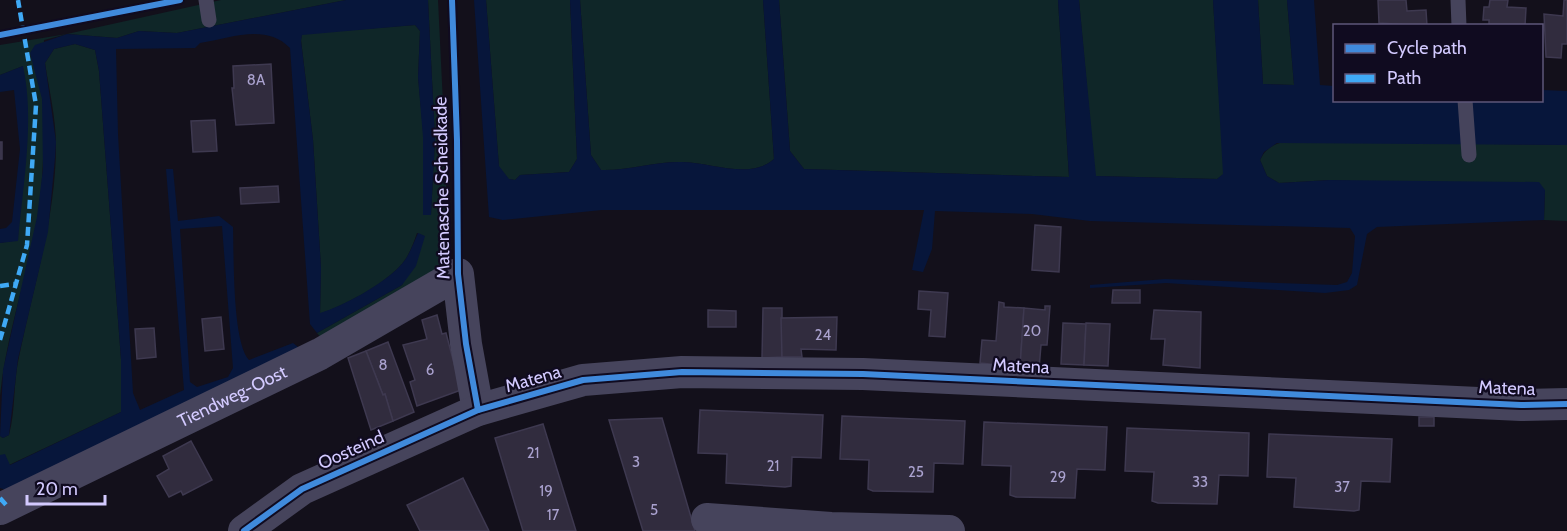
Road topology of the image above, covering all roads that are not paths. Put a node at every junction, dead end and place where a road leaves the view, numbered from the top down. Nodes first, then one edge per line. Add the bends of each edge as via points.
1 (206, 0) edge
2 (1458, 0) edge
3 (209, 20) dead end
4 (1460, 24) edge
5 (1465, 102) edge
6 (1469, 155) dead end
7 (458, 274) joint
8 (1567, 404) edge
9 (478, 410) junction
10 (0, 509) edge
11 (707, 519) dead end
12 (831, 529) edge
13 (244, 531) edge
14 (950, 531) edge

1 - 3 lane
2 - 4 lane
5 - 6 lane
7 - 9 street, Matenasche Scheidkade
7 - 10 street, Tiendweg-Oost via 320,354
8 - 9 street, Matena via 863,374 682,372 582,380
9 - 13 street, Oosteind via 302,489
11 - 12 street
12 - 14 street

